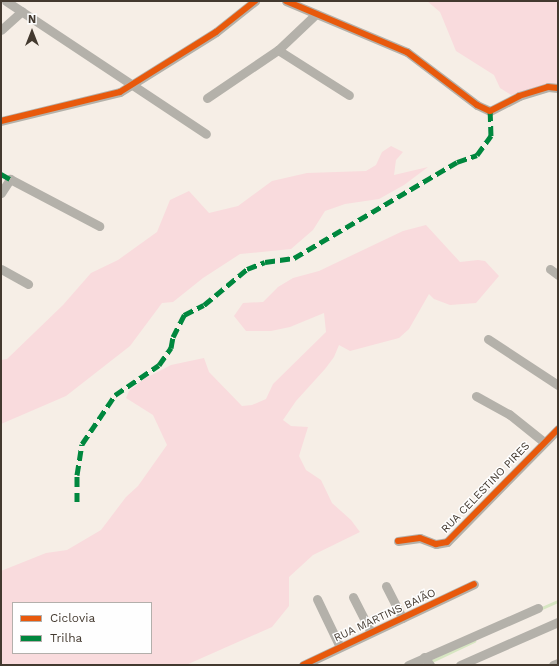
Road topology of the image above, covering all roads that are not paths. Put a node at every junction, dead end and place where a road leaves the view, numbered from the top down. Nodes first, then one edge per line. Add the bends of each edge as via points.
1 (6, 1) edge
2 (255, 1) edge
3 (286, 1) edge
4 (22, 11) junction
5 (316, 14) junction
6 (1, 30) edge
7 (278, 50) junction
8 (132, 85) junction
9 (558, 88) edge
10 (349, 96) dead end
11 (207, 98) dead end
12 (1, 121) edge
13 (206, 134) dead end
14 (1, 193) edge
15 (99, 226) dead end
16 (1, 269) edge
17 (550, 269) dead end
18 (558, 275) edge
19 (28, 284) dead end
20 (488, 339) dead end
21 (558, 385) edge
22 (476, 396) dead end
23 (558, 429) edge
24 (544, 442) junction
25 (398, 540) dead end
26 (474, 584) dead end
27 (386, 586) dead end
28 (353, 597) dead end
29 (317, 599) dead end
30 (538, 608) dead end
31 (402, 618) junction
32 (558, 622) edge
33 (371, 632) junction
34 (340, 647) junction
35 (428, 661) edge
36 (558, 663) edge
37 (304, 665) edge
38 (408, 665) edge
39 (460, 665) edge
40 (553, 665) edge

1 - 4 street
2 - 8 street via 216,32
3 - 5 street
4 - 6 street
4 - 8 street
5 - 7 street
5 - 9 street via 407,52 490,111 518,96 548,87
7 - 10 street
7 - 11 street
8 - 12 street via 109,96
8 - 13 street
14 - 15 street via 10,179
16 - 19 street
17 - 18 street
20 - 21 street
22 - 24 street via 509,414
23 - 24 street, RUA CELESTINO PIRES
24 - 25 street, RUA CELESTINO PIRES via 447,542 436,544 420,538
26 - 31 street, RUA MARTINS BAIÃO
27 - 31 street
28 - 33 street
29 - 34 street
30 - 35 street
31 - 33 street, RUA MARTINS BAIÃO
32 - 39 street
33 - 34 street, RUA MARTINS BAIÃO
34 - 37 street, RUA MARTINS BAIÃO
35 - 38 street
36 - 40 street

